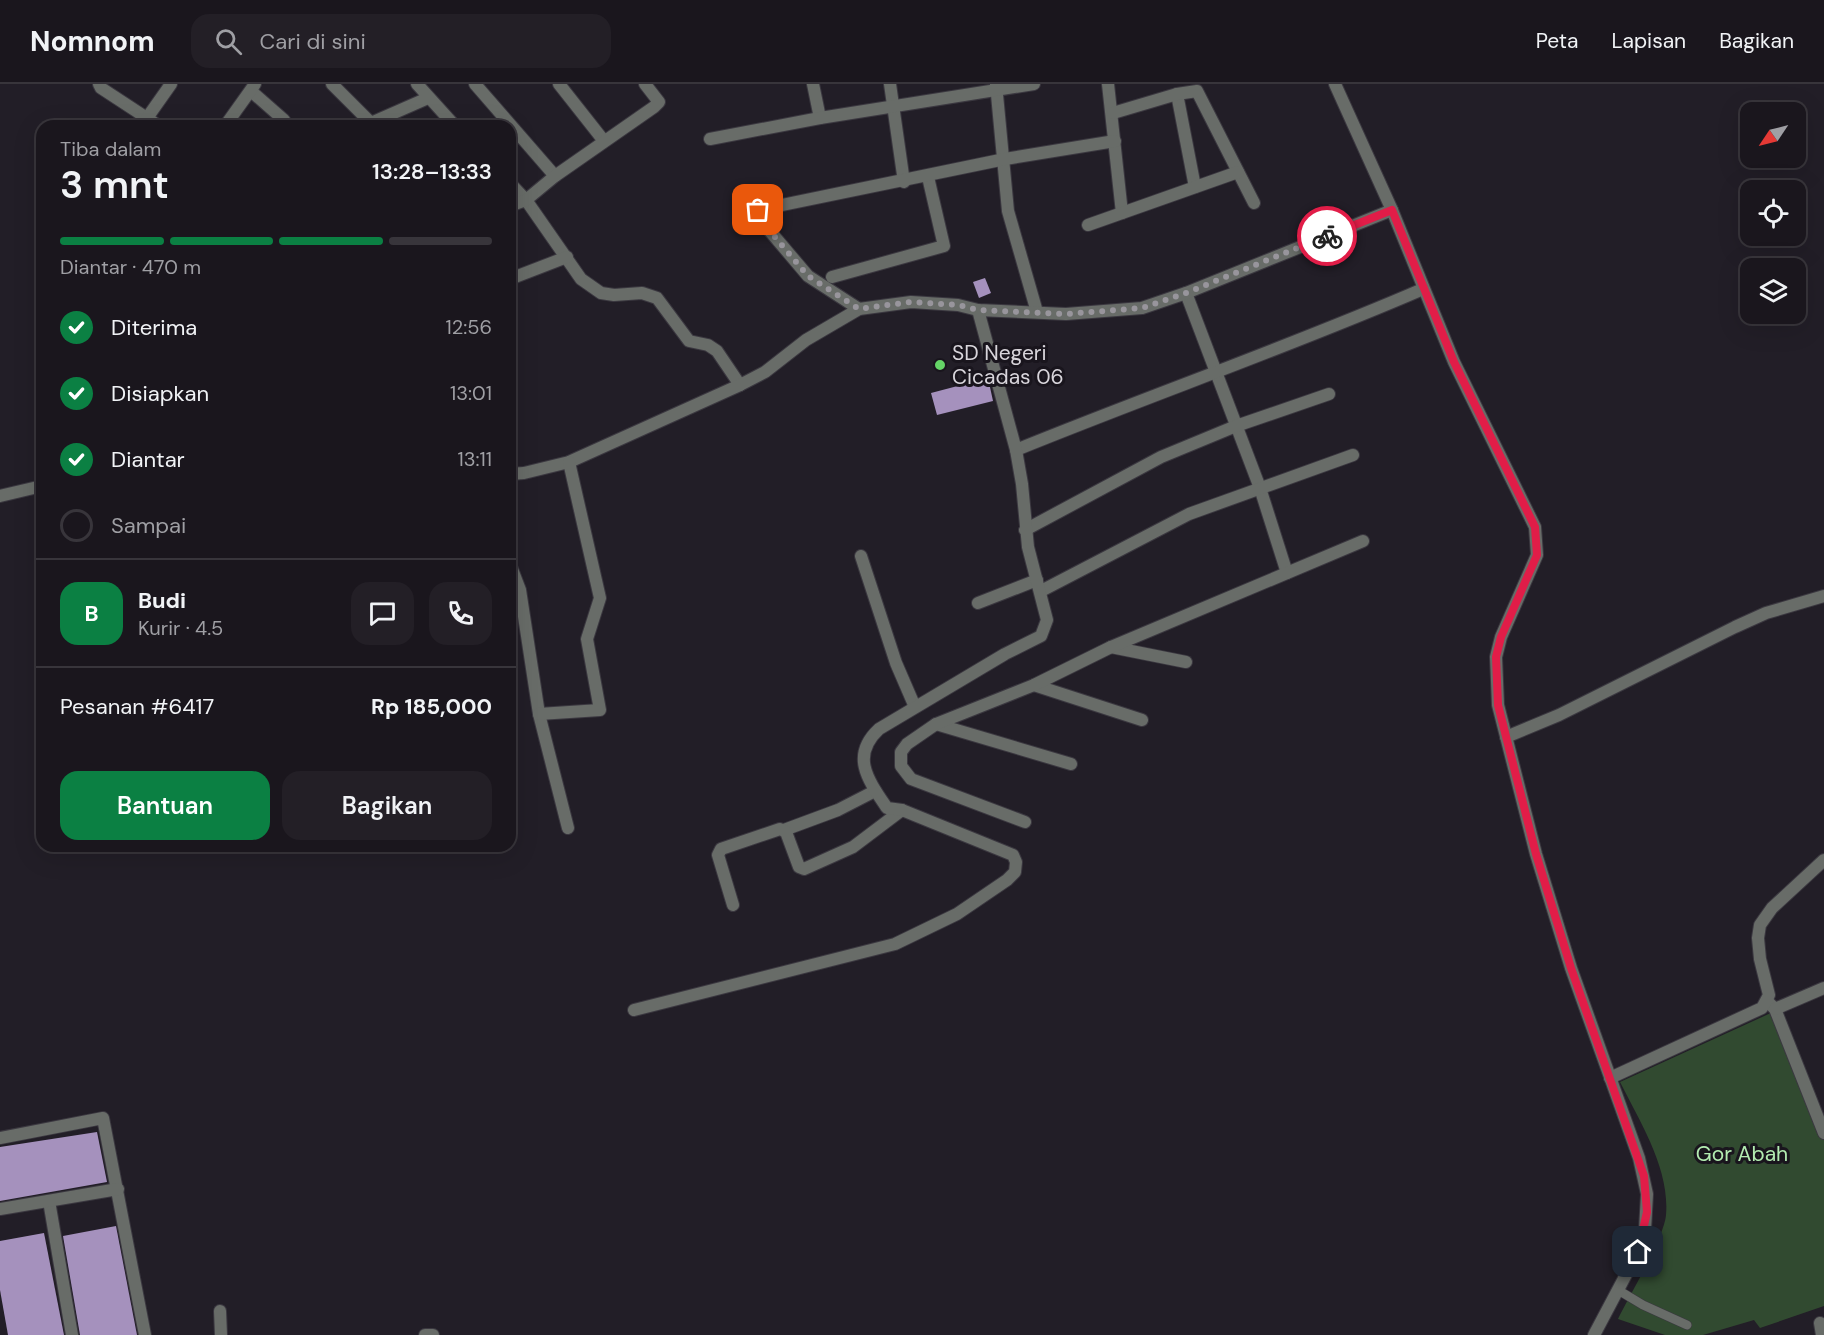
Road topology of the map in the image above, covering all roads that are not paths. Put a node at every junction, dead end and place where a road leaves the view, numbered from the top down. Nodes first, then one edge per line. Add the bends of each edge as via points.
1 (99, 84) edge
2 (171, 84) edge
3 (332, 84) edge
4 (417, 84) edge
5 (476, 84) edge
6 (559, 84) edge
7 (645, 84) edge
8 (813, 84) edge
9 (890, 84) edge
10 (1034, 84) edge
11 (1108, 84) edge
12 (1335, 84) edge
13 (253, 87) edge
14 (997, 87) edge
15 (1177, 94) junction
16 (428, 98) junction
17 (894, 106) junction
18 (1113, 113) junction
19 (147, 118) junction
20 (820, 118) junction
21 (150, 120) edge
22 (229, 120) edge
23 (284, 120) dead end
24 (367, 120) edge
25 (377, 120) edge
26 (449, 120) edge
27 (507, 120) edge
28 (516, 131) edge
29 (710, 139) dead end
30 (604, 141) junction
31 (1115, 141) junction
32 (1005, 159) junction
33 (1238, 172) junction
34 (555, 176) junction
35 (928, 177) junction
36 (904, 182) junction
37 (1195, 187) junction
38 (516, 189) edge
39 (526, 200) junction
40 (1254, 203) dead end
41 (516, 204) edge
42 (1392, 210) junction
43 (1122, 213) junction
44 (1088, 225) dead end
45 (567, 257) junction
46 (516, 277) edge
47 (832, 277) dead end
48 (1423, 288) junction
49 (1186, 293) junction
50 (859, 309) junction
51 (978, 310) junction
52 (1037, 312) junction
53 (1216, 373) junction
54 (740, 385) junction
55 (1329, 394) dead end
56 (1236, 426) junction
57 (1016, 450) junction
58 (1353, 455) dead end
59 (569, 462) junction
60 (516, 474) edge
61 (36, 487) edge
62 (1260, 488) junction
63 (0, 496) edge
64 (1025, 530) junction
65 (1363, 541) dead end
66 (861, 556) dead end
67 (1287, 573) junction
68 (516, 580) edge
69 (1039, 586) junction
70 (1824, 596) edge
71 (978, 603) dead end
72 (1112, 646) junction
73 (1186, 662) dead end
74 (1034, 685) junction
75 (915, 707) junction
76 (539, 714) junction
77 (1142, 720) dead end
78 (936, 724) junction
79 (1506, 737) junction
80 (1071, 764) dead end
81 (875, 791) junction
82 (902, 810) junction
83 (1025, 822) dead end
84 (568, 828) dead end
85 (784, 830) junction
86 (1824, 860) edge
87 (733, 905) dead end
88 (1824, 988) edge
89 (1771, 1005) junction
90 (634, 1010) dead end
91 (1610, 1078) junction
92 (1824, 1133) edge
93 (0, 1138) edge
94 (118, 1189) junction
95 (48, 1201) junction
96 (0, 1209) edge
97 (1618, 1290) junction
98 (220, 1311) dead end
99 (1687, 1325) dead end
100 (72, 1335) edge
101 (145, 1335) edge
102 (222, 1335) edge
103 (1594, 1335) edge

1 - 19 street
2 - 19 street
3 - 24 street
4 - 16 street
5 - 27 street
6 - 30 street
7 - 30 street via 659,102
8 - 20 street
9 - 17 street
10 - 14 street
11 - 18 street
12 - 42 street
13 - 22 street
13 - 23 street
14 - 17 street
14 - 32 street
15 - 18 street
15 - 33 street via 1197,91
15 - 37 street
16 - 25 street
16 - 26 street
17 - 20 street
17 - 36 street
18 - 31 street
19 - 21 street
20 - 29 street
28 - 34 street
30 - 34 street
31 - 32 street
31 - 43 street
32 - 35 street
32 - 52 street via 1013,232
33 - 37 street
33 - 40 street
34 - 39 street
35 - 36 street
35 - 47 street via 944,246
36 - 50 street via 758,210 763,223 808,276
37 - 43 street
38 - 39 street
39 - 41 street
39 - 45 street
42 - 48 street
42 - 49 street
43 - 44 street
45 - 46 street
45 - 54 street via 581,279 601,293 642,293 657,298 688,341 717,351
48 - 53 street
48 - 79 street via 1454,362 1535,527 1537,555 1496,657 1496,689
49 - 52 street via 1130,309 1089,314
49 - 53 street
50 - 51 street via 910,302
50 - 54 street
51 - 52 street
51 - 57 street
53 - 56 street
53 - 57 street
54 - 59 street
55 - 56 street
56 - 62 street
56 - 64 street via 1161,458
57 - 64 street
58 - 62 street
59 - 60 street
59 - 76 street via 600,598 587,639 600,710
61 - 63 street
62 - 67 street
62 - 69 street via 1190,514
64 - 69 street
65 - 67 street
66 - 75 street via 896,663
67 - 72 street
68 - 76 street
69 - 71 street
69 - 75 street via 1047,620 1041,636
70 - 79 street via 1766,613 1559,716
72 - 73 street
72 - 74 street
74 - 77 street
74 - 78 street
75 - 81 street via 868,740 863,763
76 - 84 street
78 - 80 street
78 - 83 street via 901,752 905,773 911,779
79 - 91 street via 1536,854
81 - 82 street via 887,808
81 - 85 street
82 - 85 street via 853,847 804,869 799,867
82 - 90 street via 1013,855 1015,872 957,914 895,944
85 - 87 street via 718,851
86 - 89 street via 1772,908 1761,924 1760,959
88 - 89 street
89 - 91 street
89 - 92 street
91 - 97 street via 1639,1158 1647,1194 1645,1230
93 - 94 street via 101,1116
94 - 95 street
94 - 101 street
95 - 96 street
95 - 100 street
97 - 99 lane
97 - 103 street
98 - 102 street

